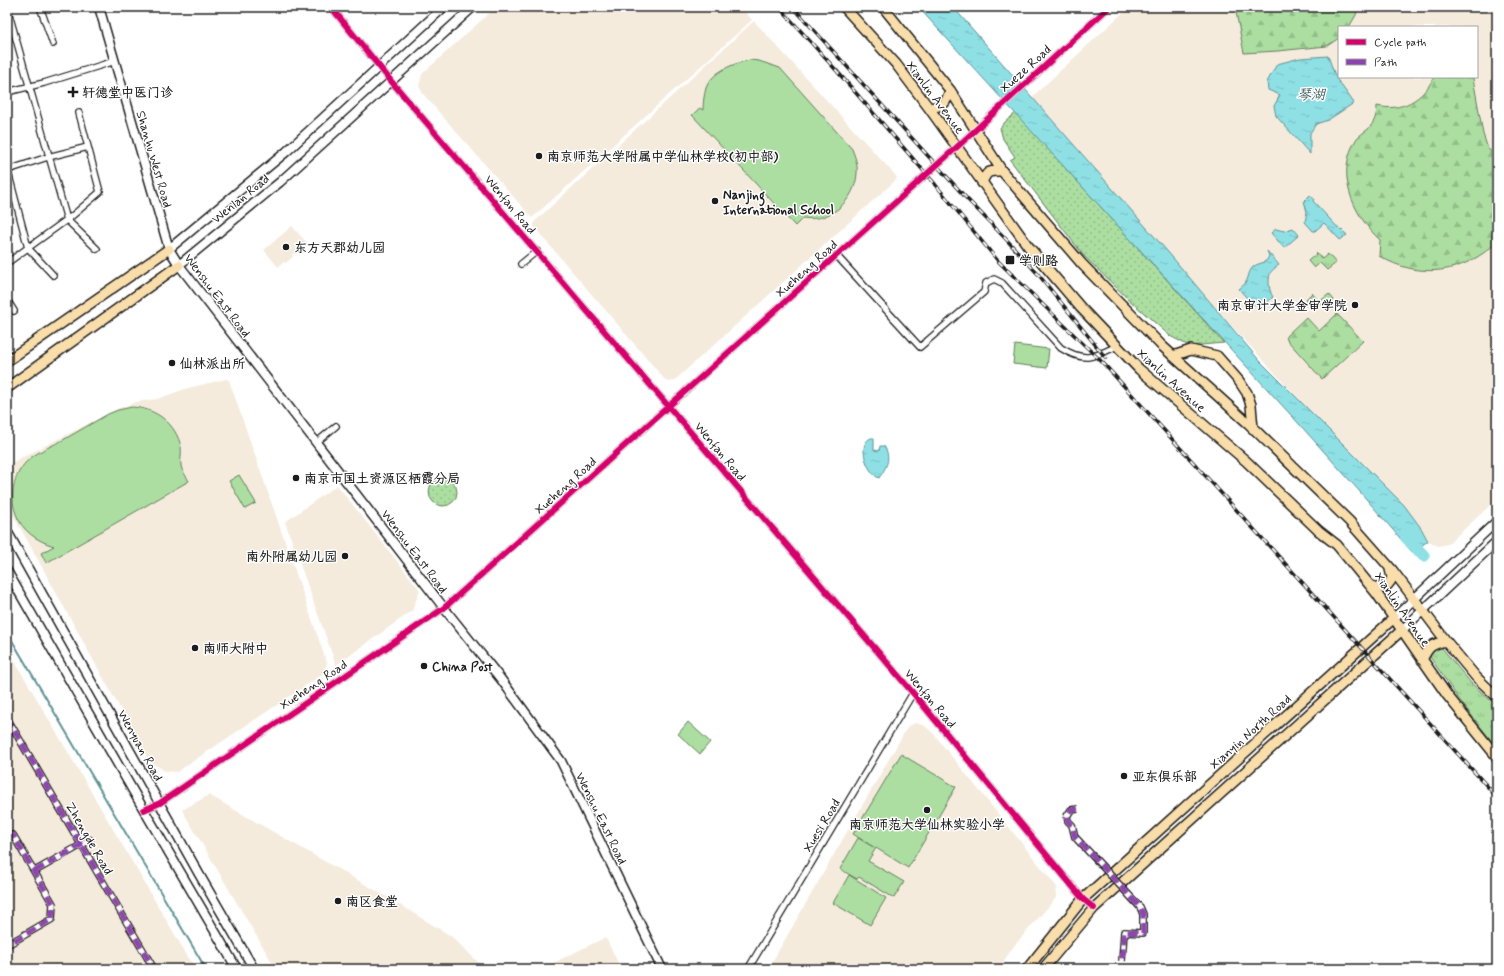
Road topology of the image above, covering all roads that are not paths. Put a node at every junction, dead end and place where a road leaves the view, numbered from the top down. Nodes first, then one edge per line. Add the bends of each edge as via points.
1 (7, 7) edge
2 (40, 7) edge
3 (100, 7) edge
4 (331, 7) edge
5 (444, 7) edge
6 (473, 7) edge
7 (844, 7) edge
8 (883, 7) edge
9 (1109, 7) edge
10 (52, 44) dead end
11 (115, 62) junction
12 (380, 66) junction
13 (392, 81) junction
14 (28, 87) junction
15 (950, 90) junction
16 (7, 92) edge
17 (929, 108) junction
18 (79, 113) dead end
19 (975, 129) junction
20 (88, 147) junction
21 (957, 147) junction
22 (48, 157) junction
23 (7, 169) edge
24 (1002, 171) junction
25 (982, 183) junction
26 (67, 220) junction
27 (28, 248) junction
28 (96, 248) dead end
29 (168, 249) junction
30 (537, 251) junction
31 (836, 255) junction
32 (7, 263) edge
33 (521, 264) dead end
34 (179, 265) junction
35 (54, 275) dead end
36 (7, 300) edge
37 (14, 311) dead end
38 (1117, 346) junction
39 (1173, 356) junction
40 (7, 361) edge
41 (7, 388) edge
42 (669, 406) junction
43 (336, 426) dead end
44 (1253, 429) junction
45 (317, 442) junction
46 (1497, 521) edge
47 (7, 532) edge
48 (1497, 541) edge
49 (1390, 568) junction
50 (7, 571) edge
51 (1370, 585) junction
52 (1414, 600) junction
53 (444, 608) junction
54 (1423, 611) junction
55 (1394, 618) junction
56 (1402, 630) junction
57 (1446, 640) junction
58 (1422, 660) junction
59 (913, 693) junction
60 (1497, 697) edge
61 (7, 718) edge
62 (1497, 757) edge
63 (160, 803) junction
64 (1078, 809) dead end
65 (144, 810) junction
66 (7, 835) edge
67 (90, 840) dead end
68 (81, 846) junction
69 (35, 871) junction
70 (1083, 898) junction
71 (1094, 908) junction
72 (7, 945) edge
73 (1122, 961) dead end
74 (154, 969) edge
75 (237, 969) edge
76 (254, 969) edge
77 (662, 969) edge
78 (748, 969) edge
79 (1027, 969) edge
80 (1043, 969) edge

1 - 14 street
2 - 10 street
3 - 11 main road, Shanhu West Road
4 - 12 street, Wenfan Road
5 - 12 main road, Wenlan Road
6 - 13 main road, Wenlan Road
7 - 17 main road, Xianlin Avenue via 896,64
8 - 15 main road, Xianlin Avenue
9 - 19 street, Xueze Road
11 - 14 street
11 - 29 main road, Shanhu West Road
12 - 13 street, Wenfan Road
12 - 29 main road, Wenlan Road via 286,152
13 - 30 street, Wenfan Road
13 - 34 main road, Wenlan Road via 280,182
14 - 16 street
14 - 22 street
15 - 17 main road via 947,100 941,106
15 - 19 main road, Xianlin Avenue
17 - 21 main road, Xianlin Avenue
18 - 20 street
19 - 21 street, Xueze Road
19 - 24 main road, Xianlin Avenue
20 - 22 street
20 - 26 street via 100,192
21 - 25 main road, Xianlin Avenue
21 - 31 street, Xueheng Road
22 - 23 street
22 - 26 street
23 - 27 street
24 - 25 main road via 985,174
24 - 39 main road, Xianlin Avenue via 1082,264
25 - 38 main road, Xianlin Avenue via 1028,246
26 - 27 street
26 - 28 street
27 - 32 street
27 - 35 street
29 - 34 main road, Wenshu East Road
29 - 40 main road, Wenlan Road
30 - 33 street
30 - 42 street, Wenfan Road
31 - 38 street via 920,347 984,292 986,283 994,279 1002,283 1061,348 1069,353 1092,357
31 - 42 street, Xueheng Road
34 - 41 main road, Wenlan Road
34 - 45 main road, Wenshu East Road
36 - 37 street
38 - 51 main road, Xianlin Avenue via 1139,369 1246,461 1336,545
39 - 44 main road, Xianlin Avenue
39 - 44 main road via 1191,350 1217,356 1247,393
42 - 53 street, Xueheng Road
42 - 59 street, Wenfan Road
43 - 45 street
44 - 49 main road, Xianlin Avenue via 1349,521
45 - 53 main road, Wenshu East Road
46 - 52 main road
47 - 63 main road, Wenyuan Road
48 - 54 main road
49 - 51 main road via 1392,578 1386,586 1380,588
49 - 52 main road, Xianlin Avenue
50 - 65 main road
51 - 55 main road, Xianlin Avenue
52 - 54 main road, Xianlin Avenue
52 - 55 main road
53 - 63 street, Xueheng Road
53 - 77 main road, Wenshu East Road via 562,761
54 - 56 main road
54 - 57 main road, Xianlin Avenue
55 - 56 main road, Xianlin Avenue
55 - 70 main road, Xianyin North Road
56 - 58 main road, Xianlin Avenue
56 - 71 main road, Xianyin North Road
57 - 58 main road via 1434,643
57 - 60 main road, Xianlin Avenue via 1476,677
58 - 62 main road, Xianlin Avenue
59 - 70 street, Wenfan Road
59 - 78 street, Xuesi Road
61 - 68 street, Zhengde Road
63 - 65 street, Xueheng Road
63 - 76 main road, Wenyuan Road
64 - 73 street, bridge via 1071,810 1067,816 1075,837 1140,907 1143,914 1143,933 1124,932
65 - 75 main road
66 - 69 street via 13,835
67 - 68 street
68 - 69 street
68 - 74 street, Zhengde Road
69 - 72 street via 53,904 52,918
70 - 71 street, Wenfan Road
70 - 79 main road, Xianyin North Road
71 - 80 main road, Xianyin North Road

